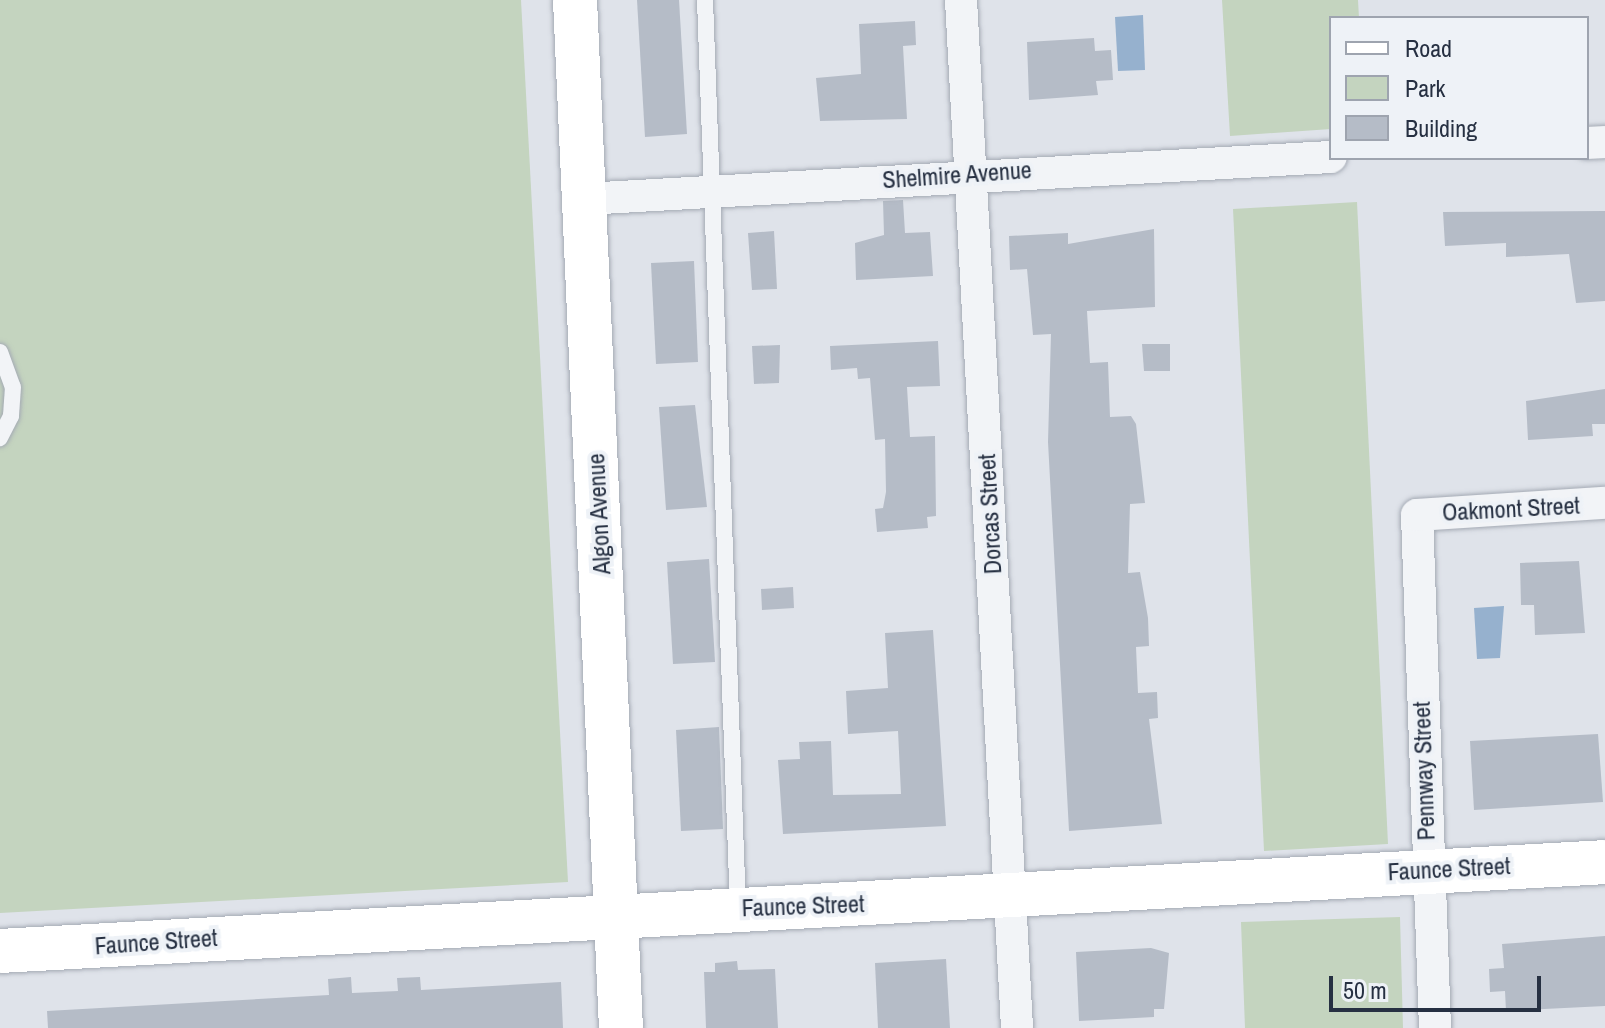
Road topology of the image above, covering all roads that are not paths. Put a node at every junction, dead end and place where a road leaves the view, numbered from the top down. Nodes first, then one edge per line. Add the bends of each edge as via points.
1 (575, 0) edge
2 (705, 0) edge
3 (961, 0) edge
4 (1329, 157) edge
5 (971, 173) junction
6 (714, 192) junction
7 (584, 199) junction
8 (0, 352) edge
9 (0, 438) edge
10 (1605, 503) edge
11 (1417, 515) joint
12 (1605, 862) edge
13 (1426, 869) junction
14 (1011, 898) junction
15 (738, 909) junction
16 (618, 914) junction
17 (0, 951) edge
18 (621, 1028) edge
19 (1017, 1028) edge
20 (1435, 1028) edge

1 - 7 street, Algon Avenue
2 - 6 lane
3 - 5 street, Dorcas Street
4 - 5 street, Shelmire Avenue
5 - 6 street, Shelmire Avenue
5 - 14 street, Dorcas Street
6 - 7 street, Shelmire Avenue
6 - 15 lane
7 - 16 street, Algon Avenue
8 - 9 lane via 13,387 11,416
10 - 11 street, Oakmont Street
11 - 13 street, Pennway Street
12 - 13 street, Faunce Street
13 - 14 street, Faunce Street
13 - 20 street, Pennway Street
14 - 15 street, Faunce Street
14 - 19 street, Dorcas Street
15 - 16 street, Faunce Street
16 - 17 street, Faunce Street
16 - 18 street, Algon Avenue

